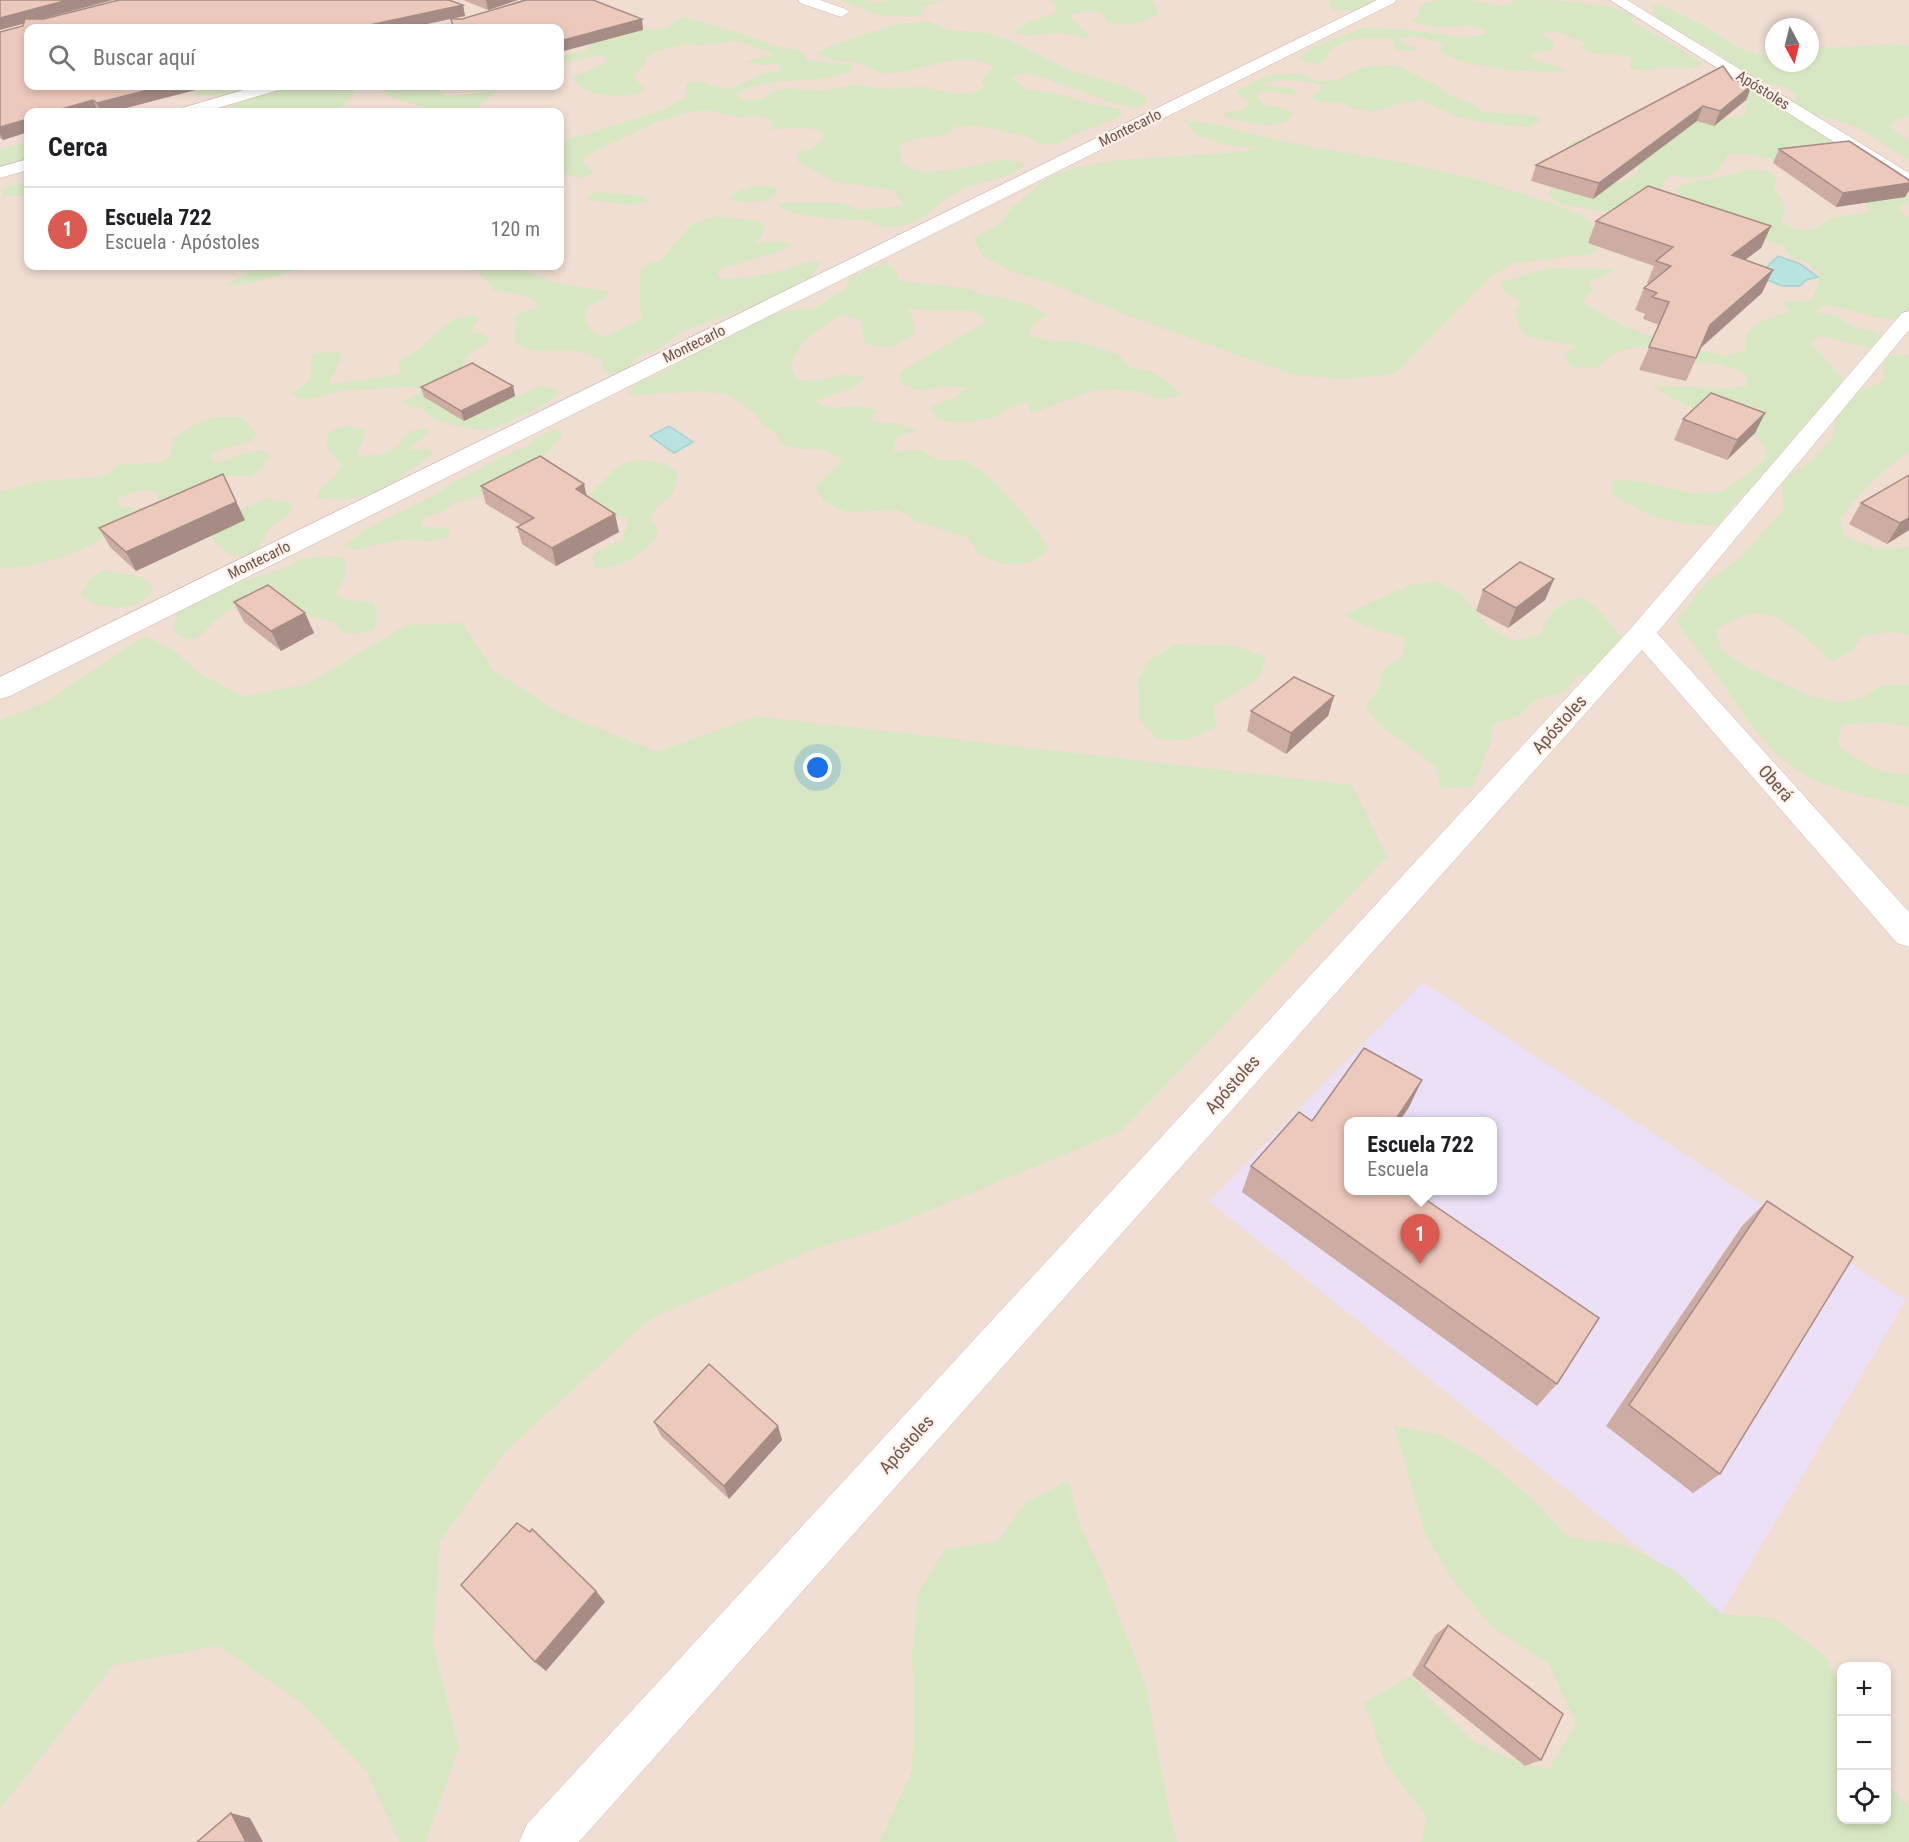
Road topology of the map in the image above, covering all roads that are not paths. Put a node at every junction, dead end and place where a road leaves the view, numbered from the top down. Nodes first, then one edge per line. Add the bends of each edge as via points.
1 (540, 0) edge
2 (805, 0) edge
3 (1389, 0) edge
4 (1617, 0) edge
5 (466, 8) dead end
6 (841, 12) dead end
7 (488, 16) junction
8 (463, 24) edge
9 (260, 90) edge
10 (201, 108) edge
11 (24, 165) edge
12 (0, 173) edge
13 (1909, 181) edge
14 (1909, 317) edge
15 (1642, 633) junction
16 (0, 689) edge
17 (1909, 934) edge
18 (545, 1842) edge

1 - 7 street
2 - 6 street
3 - 16 street, Montecarlo
4 - 13 street, Apóstoles
5 - 7 street
7 - 8 street
9 - 10 street
11 - 12 street
14 - 15 street, Apóstoles
15 - 17 street, Oberá
15 - 18 street, Apóstoles

